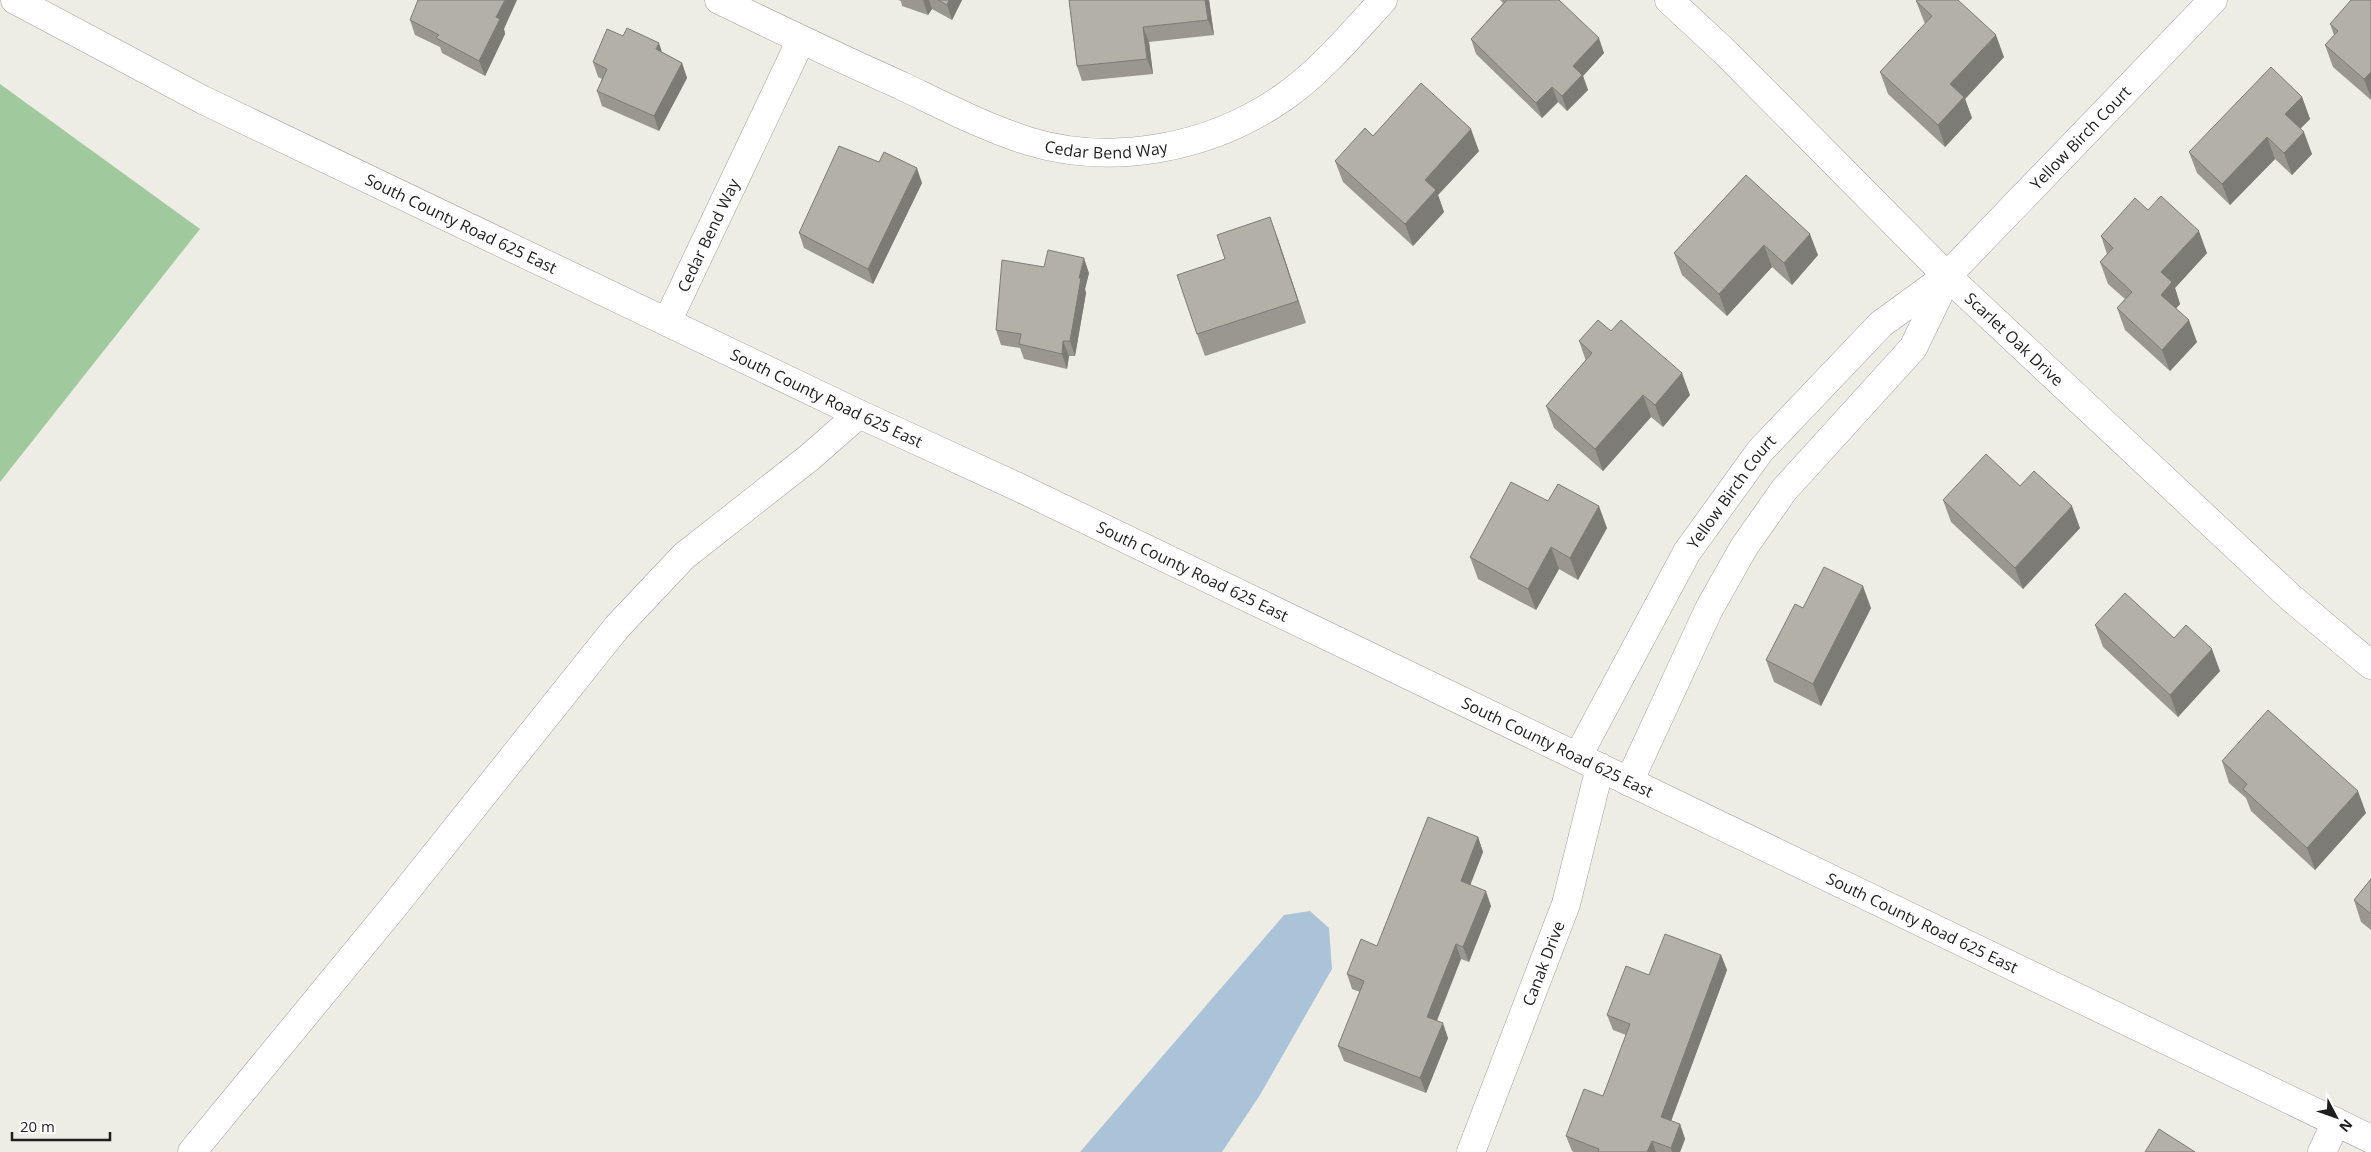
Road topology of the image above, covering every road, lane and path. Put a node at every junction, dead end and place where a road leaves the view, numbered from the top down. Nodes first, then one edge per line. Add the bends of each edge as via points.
1 (15, 0) edge
2 (719, 0) edge
3 (1383, 0) edge
4 (1669, 0) edge
5 (2213, 0) edge
6 (801, 40) junction
7 (1947, 276) junction
8 (667, 322) junction
9 (859, 414) junction
10 (2371, 665) edge
11 (1589, 762) junction
12 (1629, 782) junction
13 (2336, 1122) junction
14 (2371, 1139) edge
15 (192, 1152) edge
16 (1471, 1152) edge
17 (2322, 1152) edge

1 - 8 street, South County Road 625 East via 202,100
2 - 6 street, Cedar Bend Way
3 - 6 street, Cedar Bend Way via 1324,63 1284,97 1237,124 1196,139 1135,152 1081,151 1029,141 979,122
4 - 7 street, Scarlet Oak Drive via 1726,53
5 - 7 street, Yellow Birch Court
6 - 8 street, Cedar Bend Way
7 - 10 street, Scarlet Oak Drive via 2290,597
7 - 11 street, Yellow Birch Court via 1881,324 1760,450 1687,552
7 - 12 street, Yellow Birch Court via 1914,348 1784,490 1744,546 1709,609
8 - 9 street, South County Road 625 East
9 - 11 street, South County Road 625 East via 1018,487
9 - 15 street via 810,457 684,556 618,627 392,910
11 - 12 street, South County Road 625 East
11 - 16 street, Canak Drive via 1566,904
12 - 13 street, South County Road 625 East
13 - 14 street, South County Road 625 East
13 - 17 street

